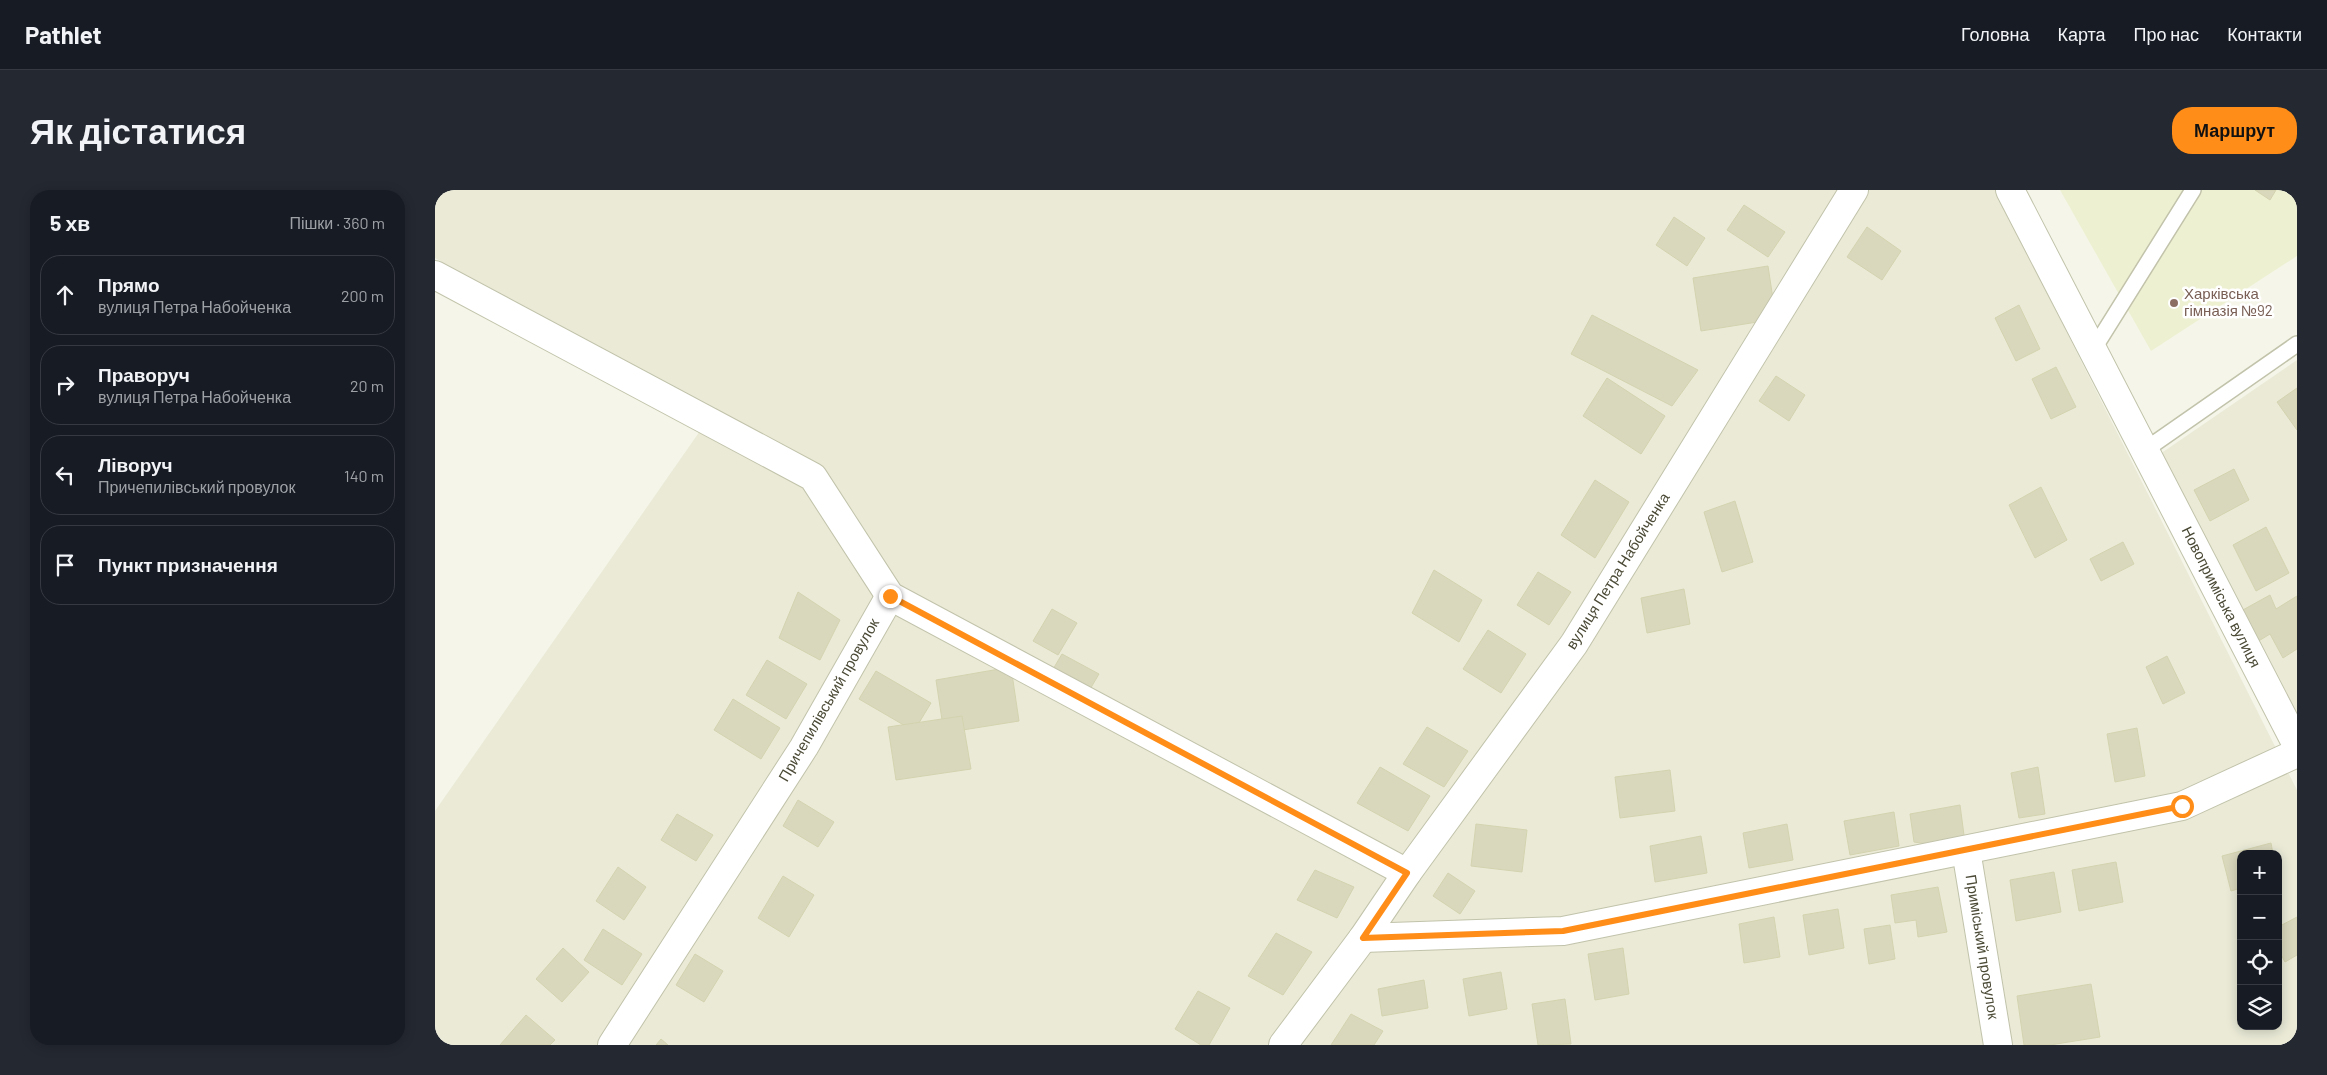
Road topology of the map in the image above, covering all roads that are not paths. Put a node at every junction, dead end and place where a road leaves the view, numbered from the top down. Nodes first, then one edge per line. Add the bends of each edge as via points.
1 (1854, 190) edge
2 (2010, 190) edge
3 (2193, 190) edge
4 (435, 275) edge
5 (2297, 344) edge
6 (2093, 350) junction
7 (2145, 450) junction
8 (890, 596) junction
9 (2297, 745) edge
10 (2297, 753) edge
11 (1966, 850) junction
12 (1407, 873) junction
13 (1363, 938) junction
14 (612, 1045) edge
15 (1283, 1045) edge
16 (1999, 1045) edge

1 - 12 street, вулиця Петра Набойченка via 1574,644
2 - 6 street, Новоприміська вулиця
3 - 6 lane
4 - 8 street via 813,477
5 - 7 lane
6 - 7 street, Новоприміська вулиця
7 - 9 street, Новоприміська вулиця
8 - 12 street
8 - 14 street, Причепилівський провулок via 804,747
10 - 11 street via 2182,806
11 - 13 street via 1563,931
11 - 16 street, Приміський провулок
12 - 13 street, вулиця Петра Набойченка
13 - 15 street, вулиця Петра Набойченка

